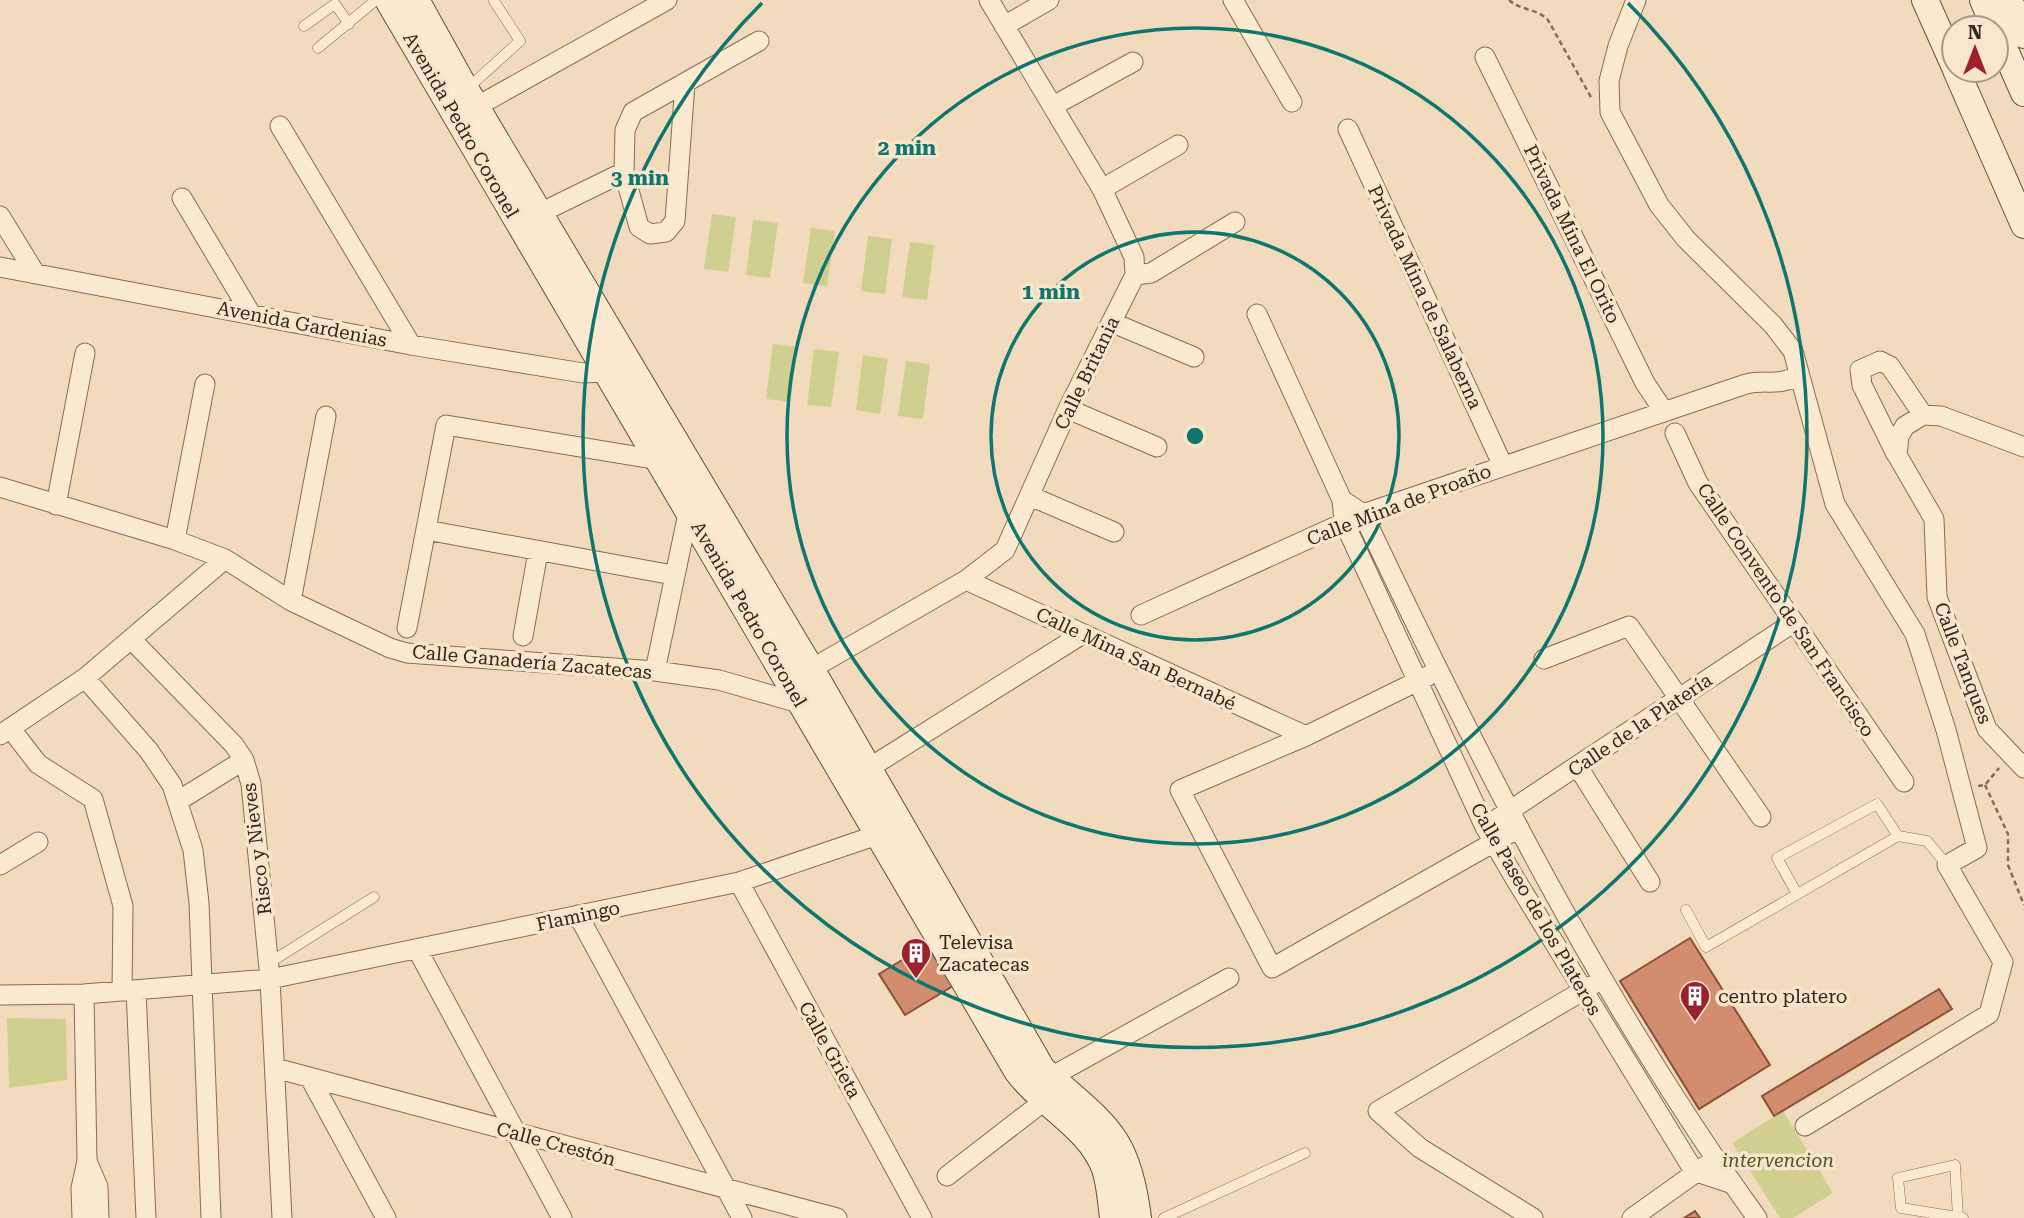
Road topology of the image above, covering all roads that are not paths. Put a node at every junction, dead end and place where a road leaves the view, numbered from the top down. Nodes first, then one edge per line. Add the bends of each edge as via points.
1 (376, 0) edge
2 (388, 0) edge
3 (416, 0) edge
4 (667, 0) edge
5 (989, 0) edge
6 (1049, 0) edge
7 (1233, 0) edge
8 (1636, 0) edge
9 (1925, 0) edge
10 (2009, 0) edge
11 (2018, 0) edge
12 (494, 1) edge
13 (349, 24) junction
14 (304, 26) dead end
15 (1004, 26) junction
16 (1940, 34) edge
17 (2024, 34) edge
18 (759, 41) dead end
19 (318, 48) dead end
20 (1485, 57) dead end
21 (2010, 61) edge
22 (1133, 62) dead end
23 (685, 83) junction
24 (1962, 84) edge
25 (2024, 93) edge
26 (1292, 102) dead end
27 (462, 104) junction
28 (1053, 106) junction
29 (280, 126) dead end
30 (1348, 129) dead end
31 (1178, 145) dead end
32 (624, 172) junction
33 (1102, 189) junction
34 (182, 198) dead end
35 (540, 213) junction
36 (0, 216) edge
37 (1235, 222) dead end
38 (2024, 225) edge
39 (0, 267) edge
40 (35, 274) junction
41 (1135, 275) junction
42 (251, 314) junction
43 (1257, 314) dead end
44 (1111, 322) junction
45 (411, 345) junction
46 (85, 353) dead end
47 (1194, 357) dead end
48 (605, 372) junction
49 (1799, 375) junction
50 (205, 384) dead end
51 (1068, 409) junction
52 (1663, 411) junction
53 (1932, 415) junction
54 (326, 416) dead end
55 (1675, 433) dead end
56 (1157, 447) dead end
57 (2024, 447) edge
58 (1897, 455) junction
59 (659, 460) junction
60 (1503, 466) junction
61 (702, 486) junction
62 (0, 487) edge
63 (1030, 496) junction
64 (1342, 500) junction
65 (56, 505) junction
66 (687, 509) junction
67 (1363, 514) junction
68 (1344, 522) junction
69 (426, 530) junction
70 (1114, 532) dead end
71 (174, 540) junction
72 (538, 552) junction
73 (225, 559) junction
74 (673, 575) junction
75 (966, 580) junction
76 (291, 601) junction
77 (1141, 615) dead end
78 (1794, 622) junction
79 (407, 628) dead end
80 (1081, 635) junction
81 (523, 636) dead end
82 (131, 639) junction
83 (1545, 659) dead end
84 (811, 669) junction
85 (655, 671) junction
86 (1438, 671) junction
87 (85, 678) junction
88 (1419, 682) junction
89 (1680, 696) junction
90 (802, 704) junction
91 (6, 732) edge
92 (1306, 736) junction
93 (244, 760) junction
94 (2017, 761) edge
95 (1578, 767) junction
96 (869, 768) junction
97 (1904, 782) dead end
98 (178, 801) junction
99 (1761, 817) dead end
100 (1515, 819) junction
101 (880, 834) junction
102 (1489, 835) junction
103 (1898, 836) junction
104 (38, 842) dead end
105 (0, 865) edge
106 (1947, 865) junction
107 (1650, 882) dead end
108 (738, 883) junction
109 (1797, 894) junction
110 (374, 897) dead end
111 (1686, 910) dead end
112 (578, 915) junction
113 (950, 933) junction
114 (417, 948) junction
115 (270, 971) junction
116 (1229, 978) dead end
117 (1603, 979) junction
118 (202, 984) junction
119 (129, 990) junction
120 (1581, 992) junction
121 (84, 994) junction
122 (0, 995) edge
123 (275, 1068) junction
124 (310, 1078) junction
125 (1041, 1089) junction
126 (1805, 1126) dead end
127 (516, 1133) junction
128 (1305, 1153) dead end
129 (87, 1161) junction
130 (1716, 1161) junction
131 (1694, 1171) junction
132 (947, 1177) dead end
133 (1733, 1184) junction
134 (722, 1186) junction
135 (82, 1218) edge
136 (99, 1218) edge
137 (146, 1218) edge
138 (211, 1218) edge
139 (282, 1218) edge
140 (386, 1218) edge
141 (562, 1218) edge
142 (741, 1218) edge
143 (837, 1218) edge
144 (922, 1218) edge
145 (1113, 1218) edge
146 (1138, 1218) edge
147 (1164, 1218) edge
148 (1533, 1218) edge
149 (1632, 1218) edge
150 (1757, 1218) edge
151 (1960, 1218) edge

1 - 13 lane
2 - 27 main road, Avenida Pedro Coronel
3 - 27 main road, Avenida Pedro Coronel
4 - 27 street
5 - 15 street
6 - 15 street
7 - 26 street
8 - 49 street via 1618,46 1608,99 1610,113 1659,205 1686,239 1773,325 1793,351
9 - 16 main road
10 - 17 main road
11 - 17 main road
12 - 27 lane via 520,41
13 - 14 lane via 335,4
13 - 19 lane
15 - 28 street
18 - 23 street
20 - 52 street, Privada Mina El Orito via 1645,383
21 - 25 main road
22 - 28 street
23 - 32 street via 633,113 625,130
23 - 32 street via 675,221 666,232 650,234 639,227
24 - 38 main road
27 - 35 main road, Avenida Pedro Coronel
27 - 48 main road, Avenida Pedro Coronel
28 - 33 street
29 - 45 street
30 - 60 street, Privada Mina de Salaberna
31 - 33 street
32 - 35 street
33 - 41 street via 1134,257
34 - 42 street
35 - 61 main road, Avenida Pedro Coronel
36 - 40 street
37 - 41 street via 1151,273
39 - 40 street, Avenida Gardenias
40 - 42 street, Avenida Gardenias
41 - 44 street, Calle Britania
42 - 45 street, Avenida Gardenias
43 - 64 street
44 - 47 street
44 - 51 street, Calle Britania
45 - 48 street, Avenida Gardenias via 583,373
46 - 65 street
48 - 59 main road, Avenida Pedro Coronel
49 - 52 street, Calle Mina de Proaño via 1777,384 1757,381
49 - 106 street via 1835,504 1915,634 1961,786 1977,848
50 - 71 street
51 - 56 street
51 - 63 street, Calle Britania
52 - 60 street, Calle Mina de Proaño
53 - 57 street
53 - 58 street via 1905,426
53 - 58 street, Calle Tanques via 1890,366 1880,361 1860,370
54 - 76 street
55 - 78 street, Calle Convento de San Francisco via 1699,483
58 - 94 street, Calle Tanques via 1934,519 1937,597 1946,625 1987,729
59 - 66 main road, Avenida Pedro Coronel
59 - 69 street via 446,425
60 - 67 street, Calle Mina de Proaño
61 - 66 street
61 - 84 main road, Avenida Pedro Coronel
62 - 65 street, Calle Ganadería Zacatecas
63 - 70 street
63 - 75 street, Calle Britania via 1005,550
64 - 67 street
64 - 68 street, Calle Paseo de los Plateros
65 - 71 street, Calle Ganadería Zacatecas
66 - 74 street
66 - 90 main road, Avenida Pedro Coronel
67 - 68 street, Calle Mina de Proaño
67 - 86 street, Calle Paseo de los Plateros
68 - 77 street, Calle Mina de Proaño
68 - 88 street, Calle Paseo de los Plateros
69 - 72 street
69 - 79 street
71 - 73 street, Calle Ganadería Zacatecas
72 - 74 street
72 - 81 street
73 - 76 street, Calle Ganadería Zacatecas
73 - 82 street
74 - 85 street
75 - 80 street, Calle Mina San Bernabé
75 - 84 street, Calle Britania
76 - 85 street, Calle Ganadería Zacatecas via 407,653
78 - 89 street, Calle de la Platería
78 - 97 street, Calle Convento de San Francisco
80 - 92 street, Calle Mina San Bernabé
80 - 96 street
82 - 87 street
82 - 93 street, Risco y Nieves
83 - 89 street via 1629,626
84 - 96 main road, Avenida Pedro Coronel
85 - 90 street, Calle Ganadería Zacatecas via 719,681
86 - 88 street
86 - 100 street, Calle Paseo de los Plateros
87 - 91 street
87 - 98 street via 149,751
88 - 92 street
88 - 102 street, Calle Paseo de los Plateros
89 - 95 street, Calle de la Platería
89 - 99 street
90 - 101 main road, Avenida Pedro Coronel
91 - 119 street via 38,764 93,799 124,906
92 - 102 street, Calle de la Platería via 1180,790 1272,968
93 - 98 street
93 - 115 street, Risco y Nieves via 251,784
95 - 100 street, Calle de la Platería
95 - 107 street
96 - 113 main road, Avenida Pedro Coronel
98 - 118 street via 193,850
100 - 102 street, Calle de la Platería
100 - 117 street, Calle Paseo de los Plateros
101 - 108 street, Flamingo
101 - 113 main road, Avenida Pedro Coronel
102 - 120 street, Calle Paseo de los Plateros
103 - 106 lane via 1927,841
103 - 109 lane
103 - 109 lane via 1877,804 1777,858
104 - 105 street
106 - 126 street via 2003,962 1989,1013
108 - 112 street, Flamingo
108 - 144 street, Calle Grieta
109 - 111 lane via 1706,947
110 - 115 lane
112 - 114 street, Flamingo
112 - 134 street
113 - 125 main road, Avenida Pedro Coronel via 1042,1069
114 - 115 street, Flamingo
114 - 127 street
115 - 118 street, Flamingo
115 - 123 street, Risco y Nieves
116 - 125 street
117 - 120 street
117 - 130 street, Calle Paseo de los Plateros
118 - 119 street, Flamingo
118 - 138 street
119 - 121 street, Flamingo
119 - 137 street
120 - 131 street, Calle Paseo de los Plateros
120 - 148 street via 1378,1111 1420,1148
121 - 122 street, Flamingo
121 - 129 street
123 - 124 street, Calle Crestón
123 - 139 street, Risco y Nieves
124 - 127 street, Calle Crestón
124 - 140 street
125 - 132 street
125 - 145 main road, Avenida Pedro Coronel via 1093,1148 1105,1169
125 - 146 main road, Avenida Pedro Coronel via 1092,1112 1117,1142 1133,1180
127 - 134 street, Calle Crestón
127 - 141 street
128 - 147 lane
129 - 135 street via 81,1188
129 - 136 street via 98,1187
130 - 131 street
130 - 133 street, Calle Paseo de los Plateros
131 - 133 street
131 - 149 street
133 - 150 street, Calle Paseo de los Plateros
134 - 142 street
134 - 143 street, Calle Crestón
151 - 151 lane via 1955,1165 1898,1178 1901,1208

